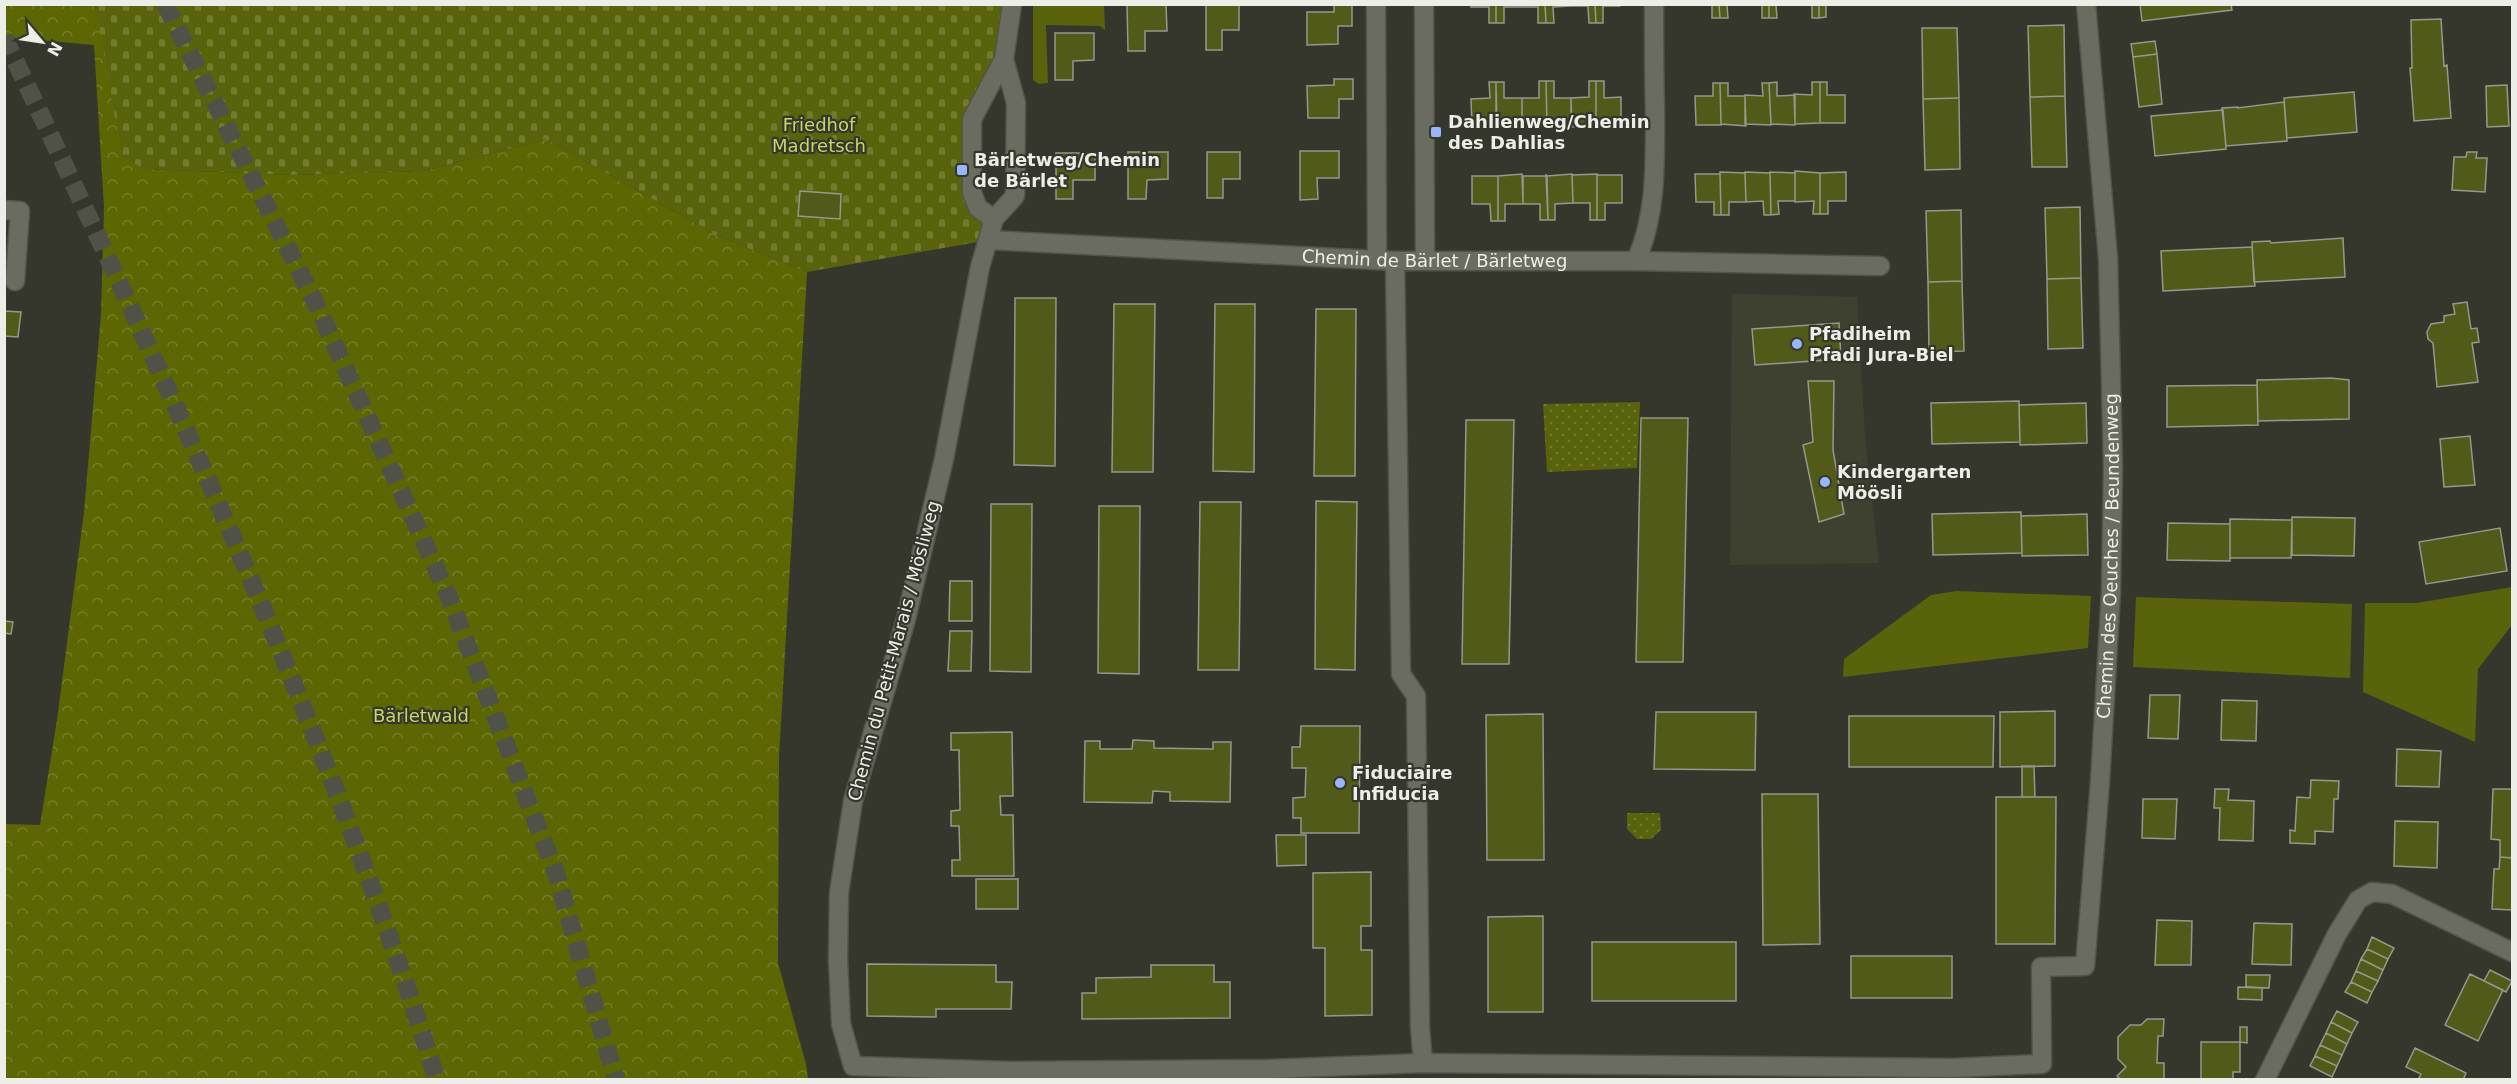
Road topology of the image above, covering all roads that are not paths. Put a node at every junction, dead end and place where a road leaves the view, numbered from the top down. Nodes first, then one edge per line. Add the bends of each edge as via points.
1 (1012, 4) edge
2 (1376, 4) edge
3 (1424, 4) edge
4 (1654, 4) edge
5 (2086, 4) edge
6 (1004, 59) junction
7 (4, 210) edge
8 (994, 219) junction
9 (989, 240) junction
10 (1386, 260) junction
11 (1425, 260) junction
12 (1636, 261) junction
13 (1880, 266) dead end
14 (15, 281) dead end
15 (2512, 952) edge
16 (1423, 1063) junction
17 (1617, 1072) edge
18 (1268, 1074) edge
19 (1953, 1074) edge
20 (1008, 1075) edge
21 (2265, 1080) edge

1 - 6 street
2 - 10 street
3 - 11 street
4 - 12 street via 1652,205
5 - 19 street, Chemin des Oeuches / Beundenweg via 2108,258 2113,467 2111,591 2085,966 2041,967 2042,1064
6 - 8 street via 1016,104 1015,196
6 - 8 street via 972,119 972,193 978,208
7 - 14 street via 20,211
8 - 9 street, Chemin du Petit-Marais / Mösliweg
9 - 10 street, Chemin de Bärlet / Bärletweg
9 - 20 street, Chemin du Petit-Marais / Mösliweg via 980,267 944,459 906,619 853,801 839,893 838,959 841,1024 853,1066
10 - 11 street, Chemin de Bärlet / Bärletweg
10 - 16 street via 1401,674 1416,696
11 - 12 street, Chemin de Bärlet / Bärletweg
12 - 13 street, Chemin de Bärlet / Bärletweg
15 - 21 street via 2392,894 2372,892 2358,900 2337,934
16 - 17 street
16 - 18 street
17 - 19 street
18 - 20 street

